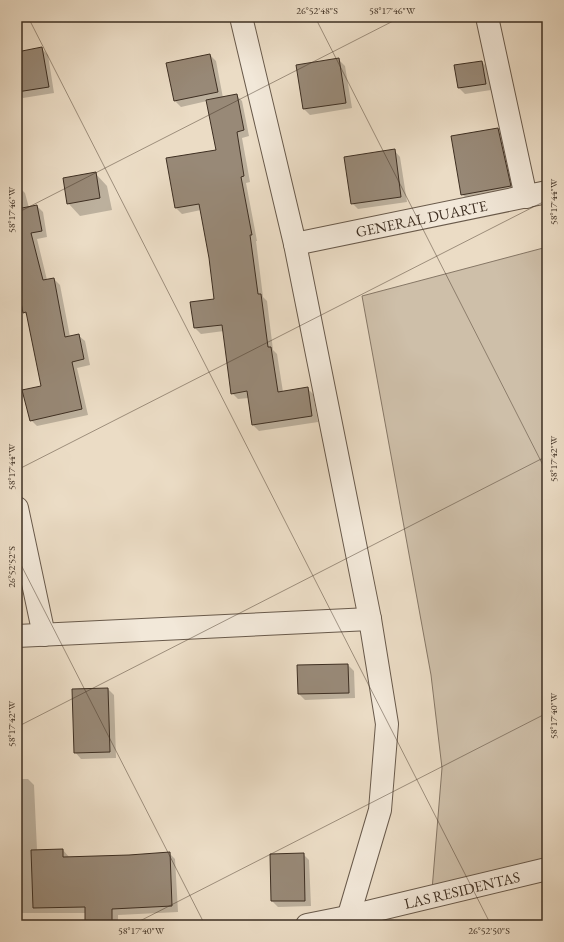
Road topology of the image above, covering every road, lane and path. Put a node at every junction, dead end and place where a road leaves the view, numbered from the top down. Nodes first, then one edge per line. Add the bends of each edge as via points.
1 (241, 17) edge
2 (487, 17) edge
3 (547, 192) edge
4 (526, 197) junction
5 (295, 244) junction
6 (17, 508) edge
7 (370, 619) junction
8 (44, 635) junction
9 (17, 636) edge
10 (547, 869) edge
11 (346, 921) edge
12 (306, 925) edge

1 - 5 street
2 - 4 street
3 - 4 street, GENERAL DUARTE
4 - 5 street, GENERAL DUARTE
5 - 7 street
6 - 8 street
7 - 8 street
7 - 11 street via 387,724 380,810
8 - 9 street
10 - 11 street, LAS RESIDENTAS
11 - 12 street, LAS RESIDENTAS

